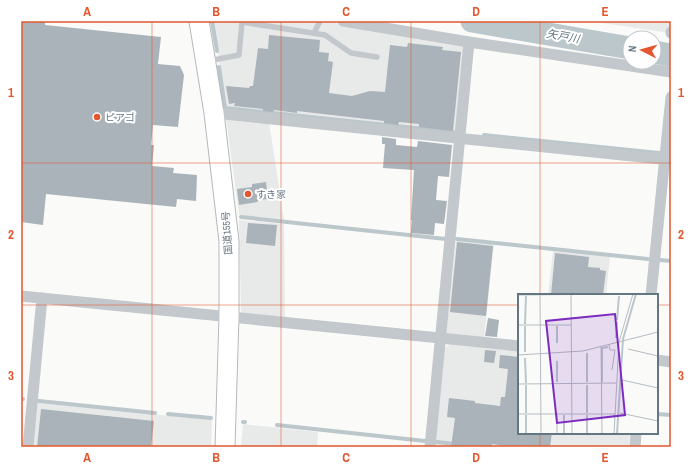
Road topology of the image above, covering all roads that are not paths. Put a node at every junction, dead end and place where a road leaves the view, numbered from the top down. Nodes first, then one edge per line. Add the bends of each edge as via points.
1 (199, 21) edge
2 (320, 21) edge
3 (343, 21) edge
4 (314, 33) junction
5 (470, 42) junction
6 (377, 57) dead end
7 (206, 61) junction
8 (671, 72) edge
9 (671, 97) edge
10 (214, 113) junction
11 (460, 138) junction
12 (668, 160) edge
13 (651, 294) edge
14 (21, 296) edge
15 (42, 298) junction
16 (229, 316) junction
17 (440, 338) junction
18 (518, 346) edge
19 (658, 360) edge
20 (671, 362) edge
21 (636, 434) edge
22 (28, 447) edge
23 (225, 447) edge
24 (430, 447) edge
25 (635, 447) edge

1 - 7 highway, 国道155号
2 - 4 lane
3 - 5 street
4 - 6 lane via 325,35 351,53
4 - 7 lane via 242,22 239,55
5 - 8 street
5 - 11 street
7 - 10 highway, 国道155号
9 - 12 street
10 - 11 street
10 - 16 highway, 国道155号 via 229,241
11 - 12 street
11 - 17 street
12 - 13 street
14 - 15 street
15 - 16 street
15 - 22 street
16 - 17 street
16 - 23 highway, 国道155号
17 - 18 street
17 - 24 street
19 - 20 street
21 - 25 street

